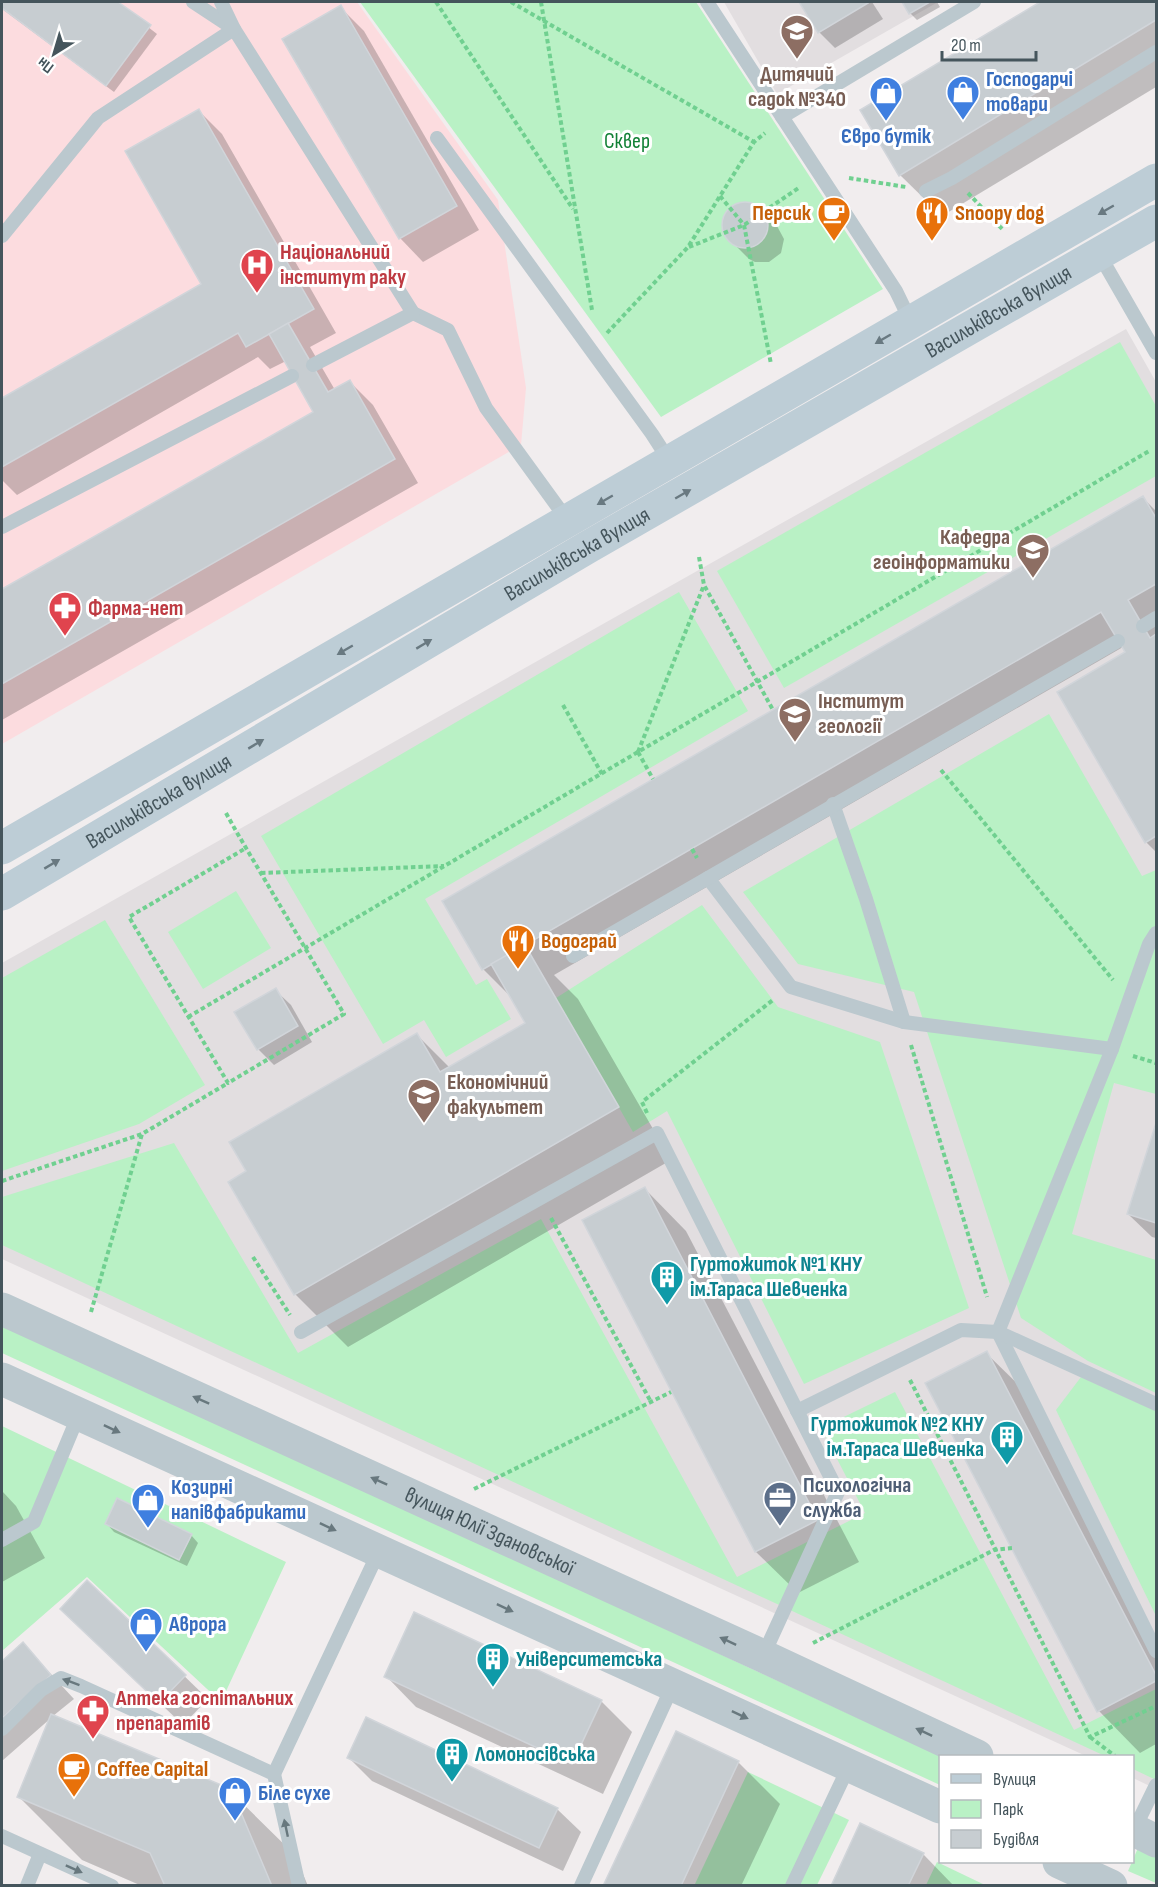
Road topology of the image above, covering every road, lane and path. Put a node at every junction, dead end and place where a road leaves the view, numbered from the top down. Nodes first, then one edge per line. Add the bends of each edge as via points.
1 (193, 2) edge
2 (221, 2) edge
3 (436, 2) edge
4 (511, 2) edge
5 (540, 2) edge
6 (707, 2) edge
7 (974, 2) edge
8 (544, 21) junction
9 (234, 29) junction
10 (1156, 52) edge
11 (782, 117) junction
12 (437, 138) dead end
13 (820, 174) junction
14 (952, 178) junction
15 (1156, 180) edge
16 (926, 191) joint
17 (720, 196) junction
18 (575, 212) junction
19 (1156, 221) edge
20 (744, 225) junction
21 (1005, 231) dead end
22 (2, 236) edge
23 (688, 247) junction
24 (1099, 254) junction
25 (412, 313) junction
26 (593, 321) dead end
27 (911, 322) junction
28 (605, 335) dead end
29 (1156, 353) edge
30 (771, 364) dead end
31 (312, 365) dead end
32 (292, 376) dead end
33 (1149, 451) dead end
34 (670, 462) junction
35 (568, 521) junction
36 (2, 527) edge
37 (699, 557) dead end
38 (704, 585) junction
39 (1156, 618) edge
40 (1143, 626) dead end
41 (1118, 640) dead end
42 (758, 681) junction
43 (563, 705) dead end
44 (773, 710) dead end
45 (926, 751) junction
46 (638, 752) junction
47 (602, 774) junction
48 (653, 779) dead end
49 (833, 804) junction
50 (226, 813) dead end
51 (2, 848) edge
52 (246, 848) junction
53 (445, 866) junction
54 (261, 873) junction
55 (708, 878) junction
56 (2, 894) edge
57 (1156, 933) edge
58 (305, 948) junction
59 (573, 956) dead end
60 (790, 987) junction
61 (1130, 1001) junction
62 (188, 1017) junction
63 (904, 1022) junction
64 (1112, 1049) junction
65 (228, 1083) junction
66 (657, 1133) junction
67 (142, 1134) junction
68 (2, 1181) edge
69 (540, 1198) junction
70 (253, 1257) dead end
71 (2, 1309) edge
72 (91, 1312) dead end
73 (302, 1332) joint
74 (998, 1332) junction
75 (900, 1361) junction
76 (2, 1379) edge
77 (671, 1392) dead end
78 (651, 1402) junction
79 (1156, 1404) edge
80 (797, 1411) junction
81 (80, 1414) junction
82 (471, 1491) dead end
83 (2, 1540) edge
84 (1012, 1548) dead end
85 (994, 1550) junction
86 (379, 1551) junction
87 (804, 1647) dead end
88 (1156, 1651) edge
89 (763, 1656) junction
90 (673, 1685) junction
91 (1156, 1706) edge
92 (2, 1729) edge
93 (1090, 1737) junction
94 (975, 1755) edge
95 (1114, 1755) edge
96 (849, 1765) junction
97 (274, 1774) junction
98 (1156, 1785) edge
99 (939, 1807) edge
100 (1141, 1833) edge
101 (2, 1836) edge
102 (40, 1854) junction
103 (1061, 1863) edge
104 (27, 1886) edge
105 (112, 1886) edge
106 (299, 1886) edge
107 (581, 1886) edge
108 (792, 1886) edge
109 (1111, 1886) edge

1 - 9 lane
2 - 9 lane
3 - 18 path
4 - 8 path
5 - 8 path
6 - 11 lane
7 - 11 lane
8 - 17 path via 754,142
8 - 18 path
9 - 22 lane via 98,118
9 - 25 lane
10 - 14 lane
11 - 13 lane
12 - 34 lane
13 - 16 path
13 - 20 path
13 - 27 lane via 896,291
14 - 16 lane
14 - 21 path
15 -> 27 main road, Васильківська вулиця
17 - 20 path
17 - 23 path
18 - 26 path
19 - 24 main road, Васильківська вулиця
20 - 23 path
20 - 30 path
23 - 28 path
24 - 29 lane
56 -> 24 main road, Васильківська вулиця via 578,553
25 - 31 lane
25 - 35 lane via 448,330 486,408
27 -> 34 main road, Васильківська вулиця
32 - 36 lane
33 - 42 path
34 -> 35 main road, Васильківська вулиця
35 -> 51 main road, Васильківська вулиця
37 - 38 path
38 - 42 path
38 - 46 path
39 - 40 lane
41 - 45 lane
42 - 44 path
42 - 46 path
43 - 47 path
45 - 49 lane
45 - 61 path
46 - 47 path
46 - 48 path
47 - 53 path
49 - 55 lane
49 - 63 lane
50 - 52 path
52 - 54 path
52 - 62 path via 129,916
53 - 54 path
53 - 58 path
54 - 58 path
55 - 59 lane
55 - 60 lane
57 - 61 lane
58 - 62 path
58 - 65 path via 344,1014
60 - 63 lane
60 - 66 path via 642,1102
61 - 64 lane
62 - 65 path
63 - 64 lane
63 - 74 path
64 - 74 lane
65 - 67 path
66 - 69 lane
66 - 80 lane
67 - 68 path
67 - 72 path
69 - 73 lane
69 - 78 path
70 - 73 path
89 -> 71 street, вулиця Юлії Здановської
74 - 75 lane via 961,1330
74 - 79 lane
74 - 88 lane
75 - 80 lane
75 - 85 path
76 - 81 street
77 - 78 path
78 - 82 path
80 - 89 lane via 838,1492
81 - 83 lane via 34,1522
81 -> 86 street
84 - 85 path
85 - 87 path
85 - 93 path
86 -> 90 street
86 - 97 lane
94 -> 89 street, вулиця Юлії Здановської
90 -> 96 street
90 - 107 lane
91 - 93 path
97 -> 92 lane via 61,1678 42,1690
93 - 95 path
96 - 99 street
96 - 108 lane
106 -> 97 lane
98 - 100 lane
101 - 102 lane
102 - 104 lane
102 -> 105 lane
103 - 109 street

